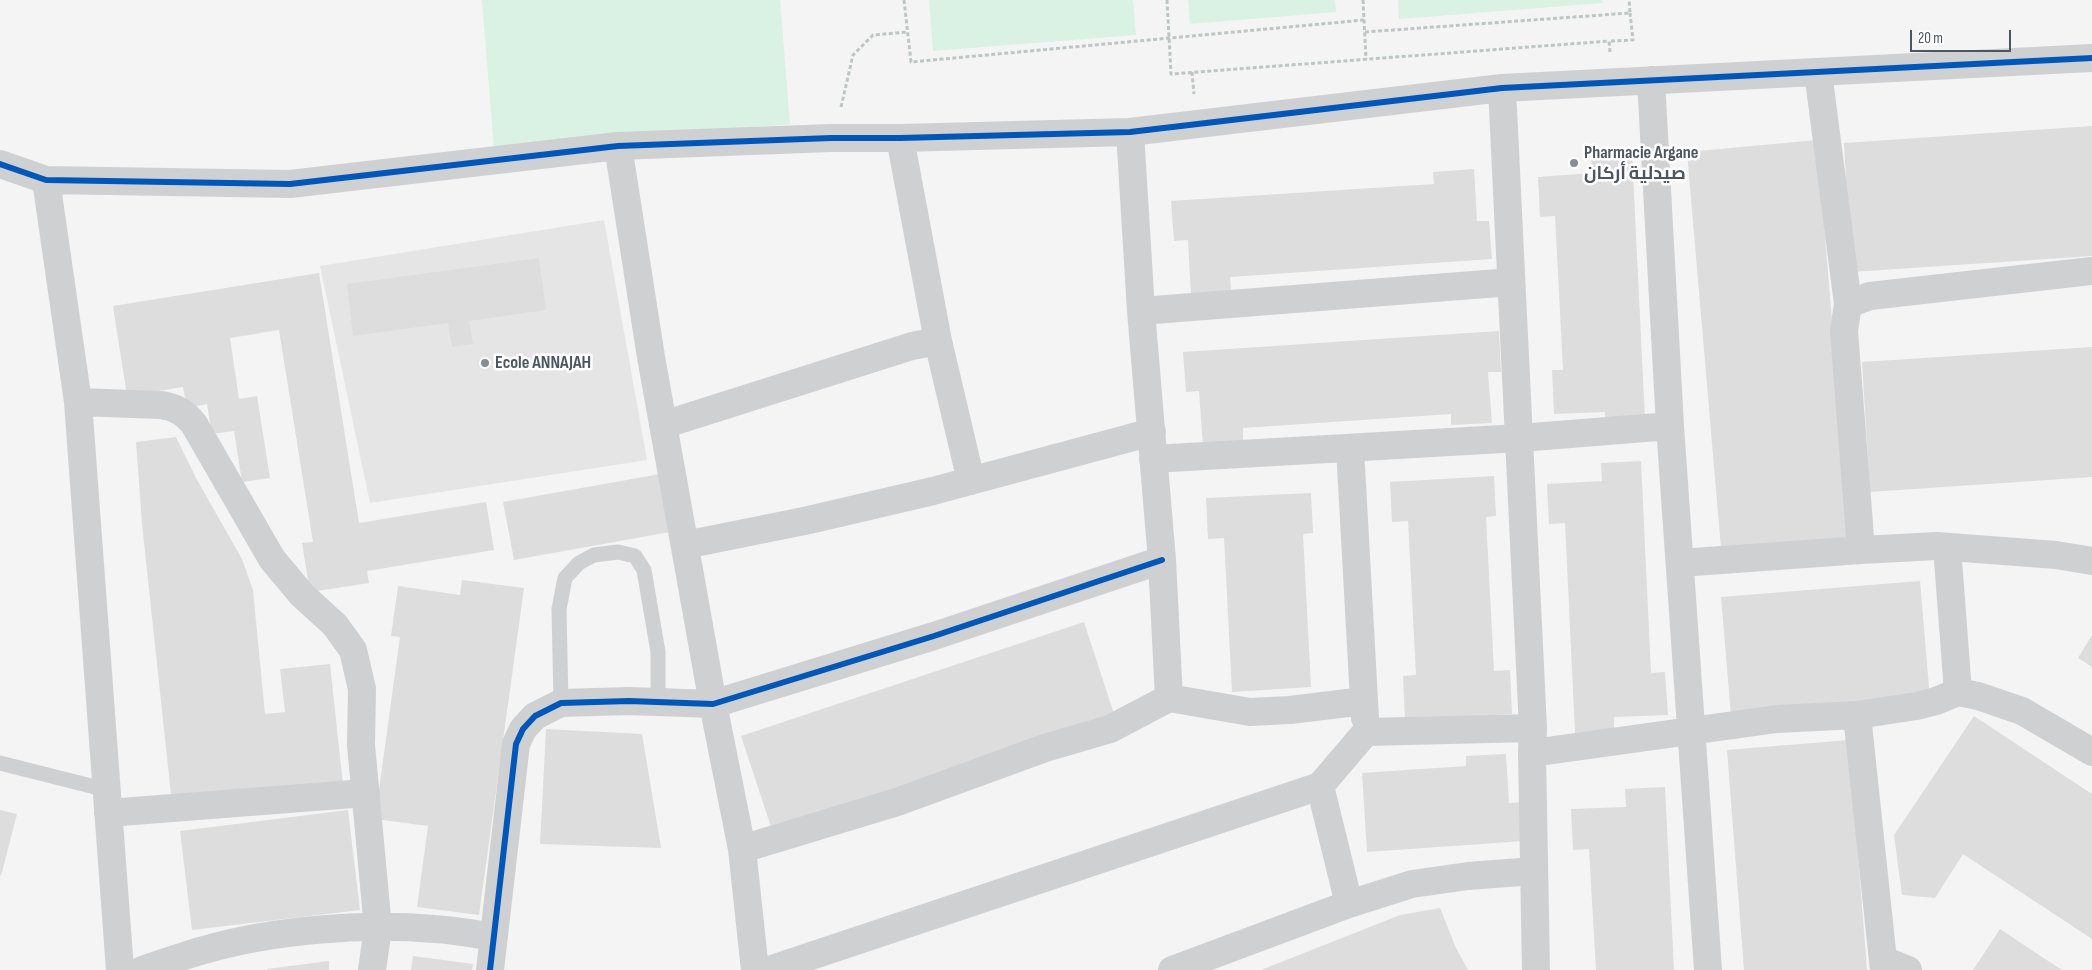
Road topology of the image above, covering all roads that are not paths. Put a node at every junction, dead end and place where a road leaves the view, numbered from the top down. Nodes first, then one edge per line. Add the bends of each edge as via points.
1 (2092, 58) edge
2 (1818, 72) junction
3 (1652, 80) junction
4 (1502, 88) junction
5 (1130, 132) junction
6 (900, 138) junction
7 (618, 146) junction
8 (0, 164) edge
9 (46, 180) junction
10 (2092, 271) edge
11 (1511, 282) junction
12 (1848, 304) junction
13 (1141, 311) junction
14 (938, 341) junction
15 (78, 402) junction
16 (664, 425) junction
17 (1670, 426) junction
18 (1152, 432) junction
19 (1520, 438) junction
20 (1350, 448) junction
21 (1154, 459) junction
22 (971, 481) junction
23 (685, 544) junction
24 (1947, 547) junction
25 (1861, 550) junction
26 (1162, 560) junction
27 (2092, 561) edge
28 (1680, 563) junction
29 (1958, 692) junction
30 (1169, 698) junction
31 (1364, 701) junction
32 (658, 702) junction
33 (561, 703) junction
34 (713, 704) junction
35 (1857, 715) junction
36 (1366, 732) junction
37 (1690, 732) junction
38 (1533, 740) junction
39 (2092, 752) edge
40 (0, 763) edge
41 (1320, 786) junction
42 (366, 793) junction
43 (108, 802) junction
44 (742, 849) junction
45 (1534, 871) junction
46 (1349, 904) junction
47 (378, 928) junction
48 (494, 937) junction
49 (1892, 967) edge
50 (120, 970) edge
51 (142, 970) edge
52 (372, 970) edge
53 (490, 970) edge
54 (755, 970) edge
55 (769, 970) edge
56 (1172, 970) edge
57 (1536, 970) edge
58 (1708, 970) edge

1 - 2 street
2 - 3 street
2 - 12 street
3 - 4 street
3 - 17 street
4 - 5 street
4 - 11 street
5 - 6 street
5 - 13 street
6 - 7 street
6 - 14 street
7 - 9 street via 290,184
7 - 16 street via 650,356
8 - 9 street
9 - 15 street
10 - 12 street via 1870,296
11 - 13 street
11 - 19 street
12 - 25 street via 1844,331
13 - 18 street
14 - 16 street via 912,346
14 - 22 street
15 - 42 street via 171,406 194,424 272,558 302,594 335,625 353,650 362,689 361,745
15 - 43 street
16 - 23 street
17 - 19 street
17 - 28 street
18 - 21 street
18 - 22 street
19 - 20 street
19 - 38 street
20 - 21 street
20 - 31 street
21 - 26 street
22 - 23 street via 809,520
23 - 34 street
24 - 25 street
24 - 27 street via 2047,554
24 - 29 street
25 - 28 street
26 - 30 street
26 - 34 street via 934,636
28 - 37 street
29 - 35 street via 1918,706
29 - 39 street via 2022,711
30 - 31 street via 1250,712
30 - 44 street via 1110,729 1045,748 888,805
31 - 36 street
32 - 33 street
32 - 33 lane via 658,652 644,570 635,556 618,552 594,555 578,563 566,578 559,609
32 - 34 street
33 - 48 street via 535,716 523,729 516,744
34 - 44 street
35 - 37 street via 1777,719
35 - 49 street
36 - 38 street
36 - 41 street
37 - 38 street
37 - 58 street
38 - 45 street
40 - 43 lane
41 - 46 street
41 - 55 street
42 - 43 street
42 - 47 street
43 - 50 street
44 - 54 street
45 - 46 street via 1412,884
45 - 57 street
46 - 56 street
47 - 48 street via 433,929
47 - 51 street via 304,931 253,939 204,950
47 - 52 street
48 - 53 street

